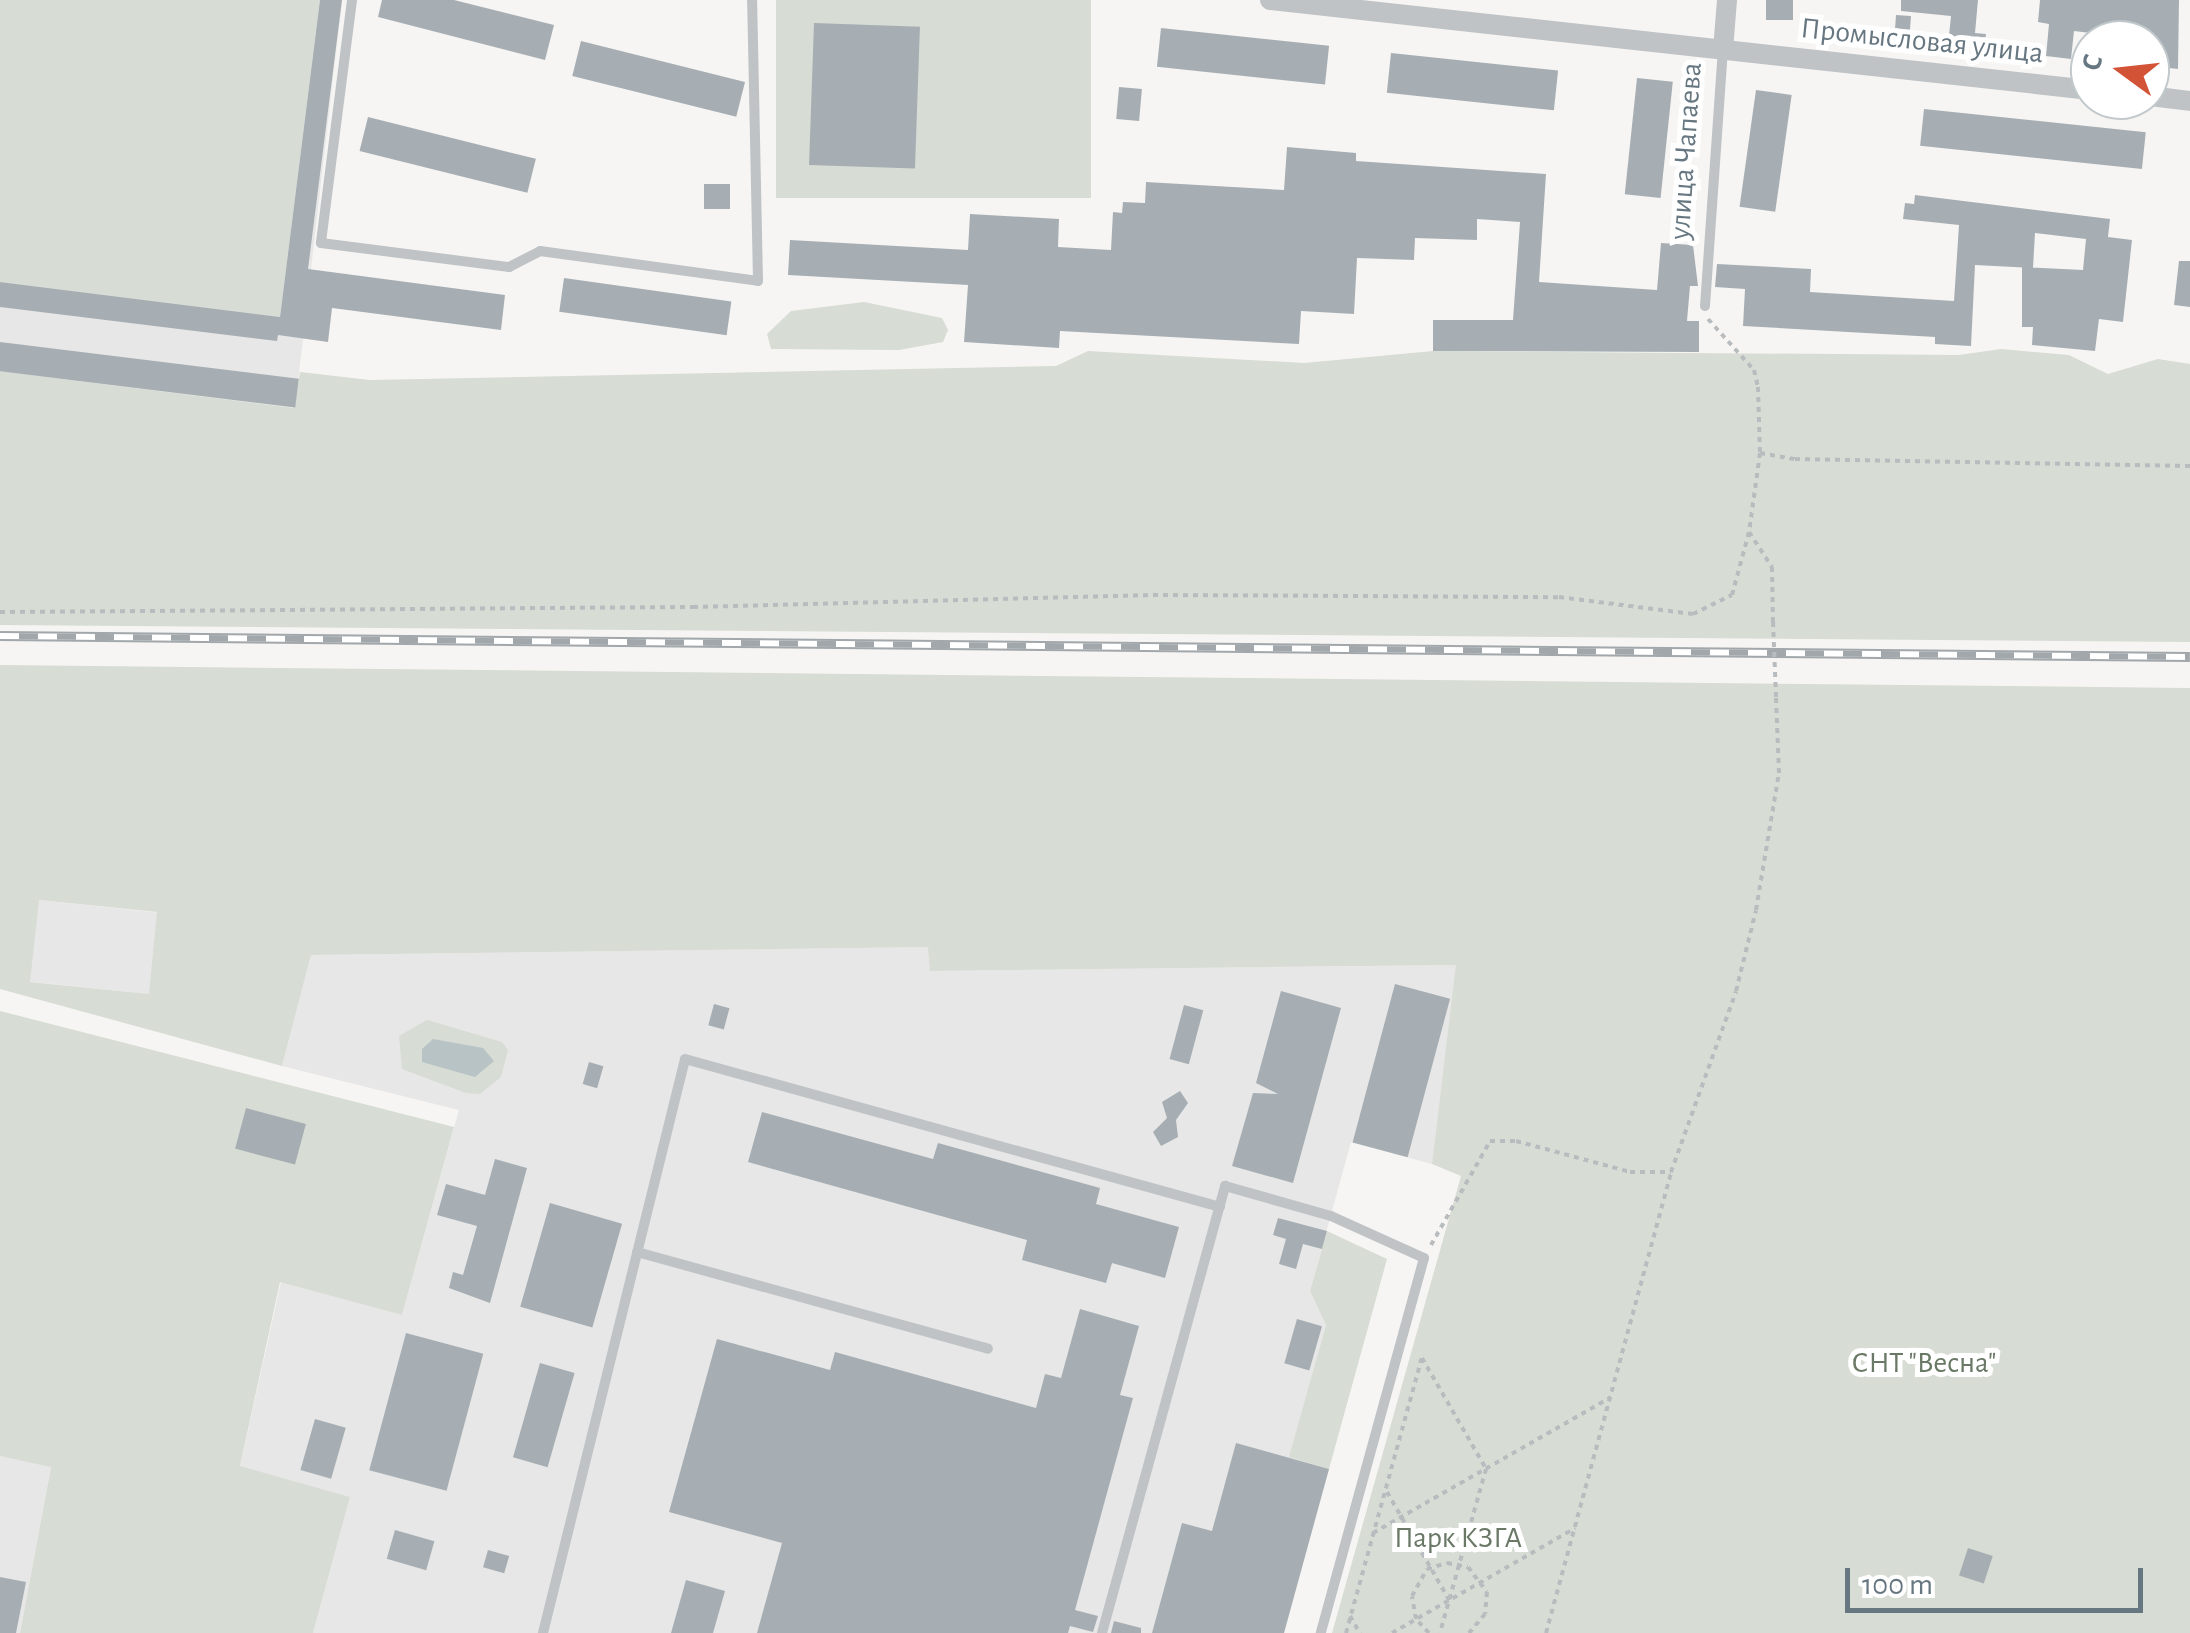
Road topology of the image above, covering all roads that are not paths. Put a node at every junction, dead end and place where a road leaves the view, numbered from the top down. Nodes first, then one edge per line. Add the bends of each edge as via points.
1 (352, 0) edge
2 (752, 0) edge
3 (1270, 0) edge
4 (1727, 0) edge
5 (1723, 50) junction
6 (2070, 88) edge
7 (1705, 306) road end
8 (1220, 1207) junction
9 (637, 1252) junction
10 (988, 1349) dead end
11 (543, 1633) edge
12 (1102, 1633) edge
13 (1320, 1633) edge

1 - 2 lane via 321,243 509,267 540,250 758,281
3 - 5 street, Промысловая улица
4 - 5 street, улица Чапаева
5 - 6 street, Промысловая улица
5 - 7 lane, улица Чапаева
8 - 9 lane via 685,1059
8 - 12 lane
8 - 13 lane via 1226,1186 1331,1216 1424,1258
9 - 10 lane
9 - 11 lane

